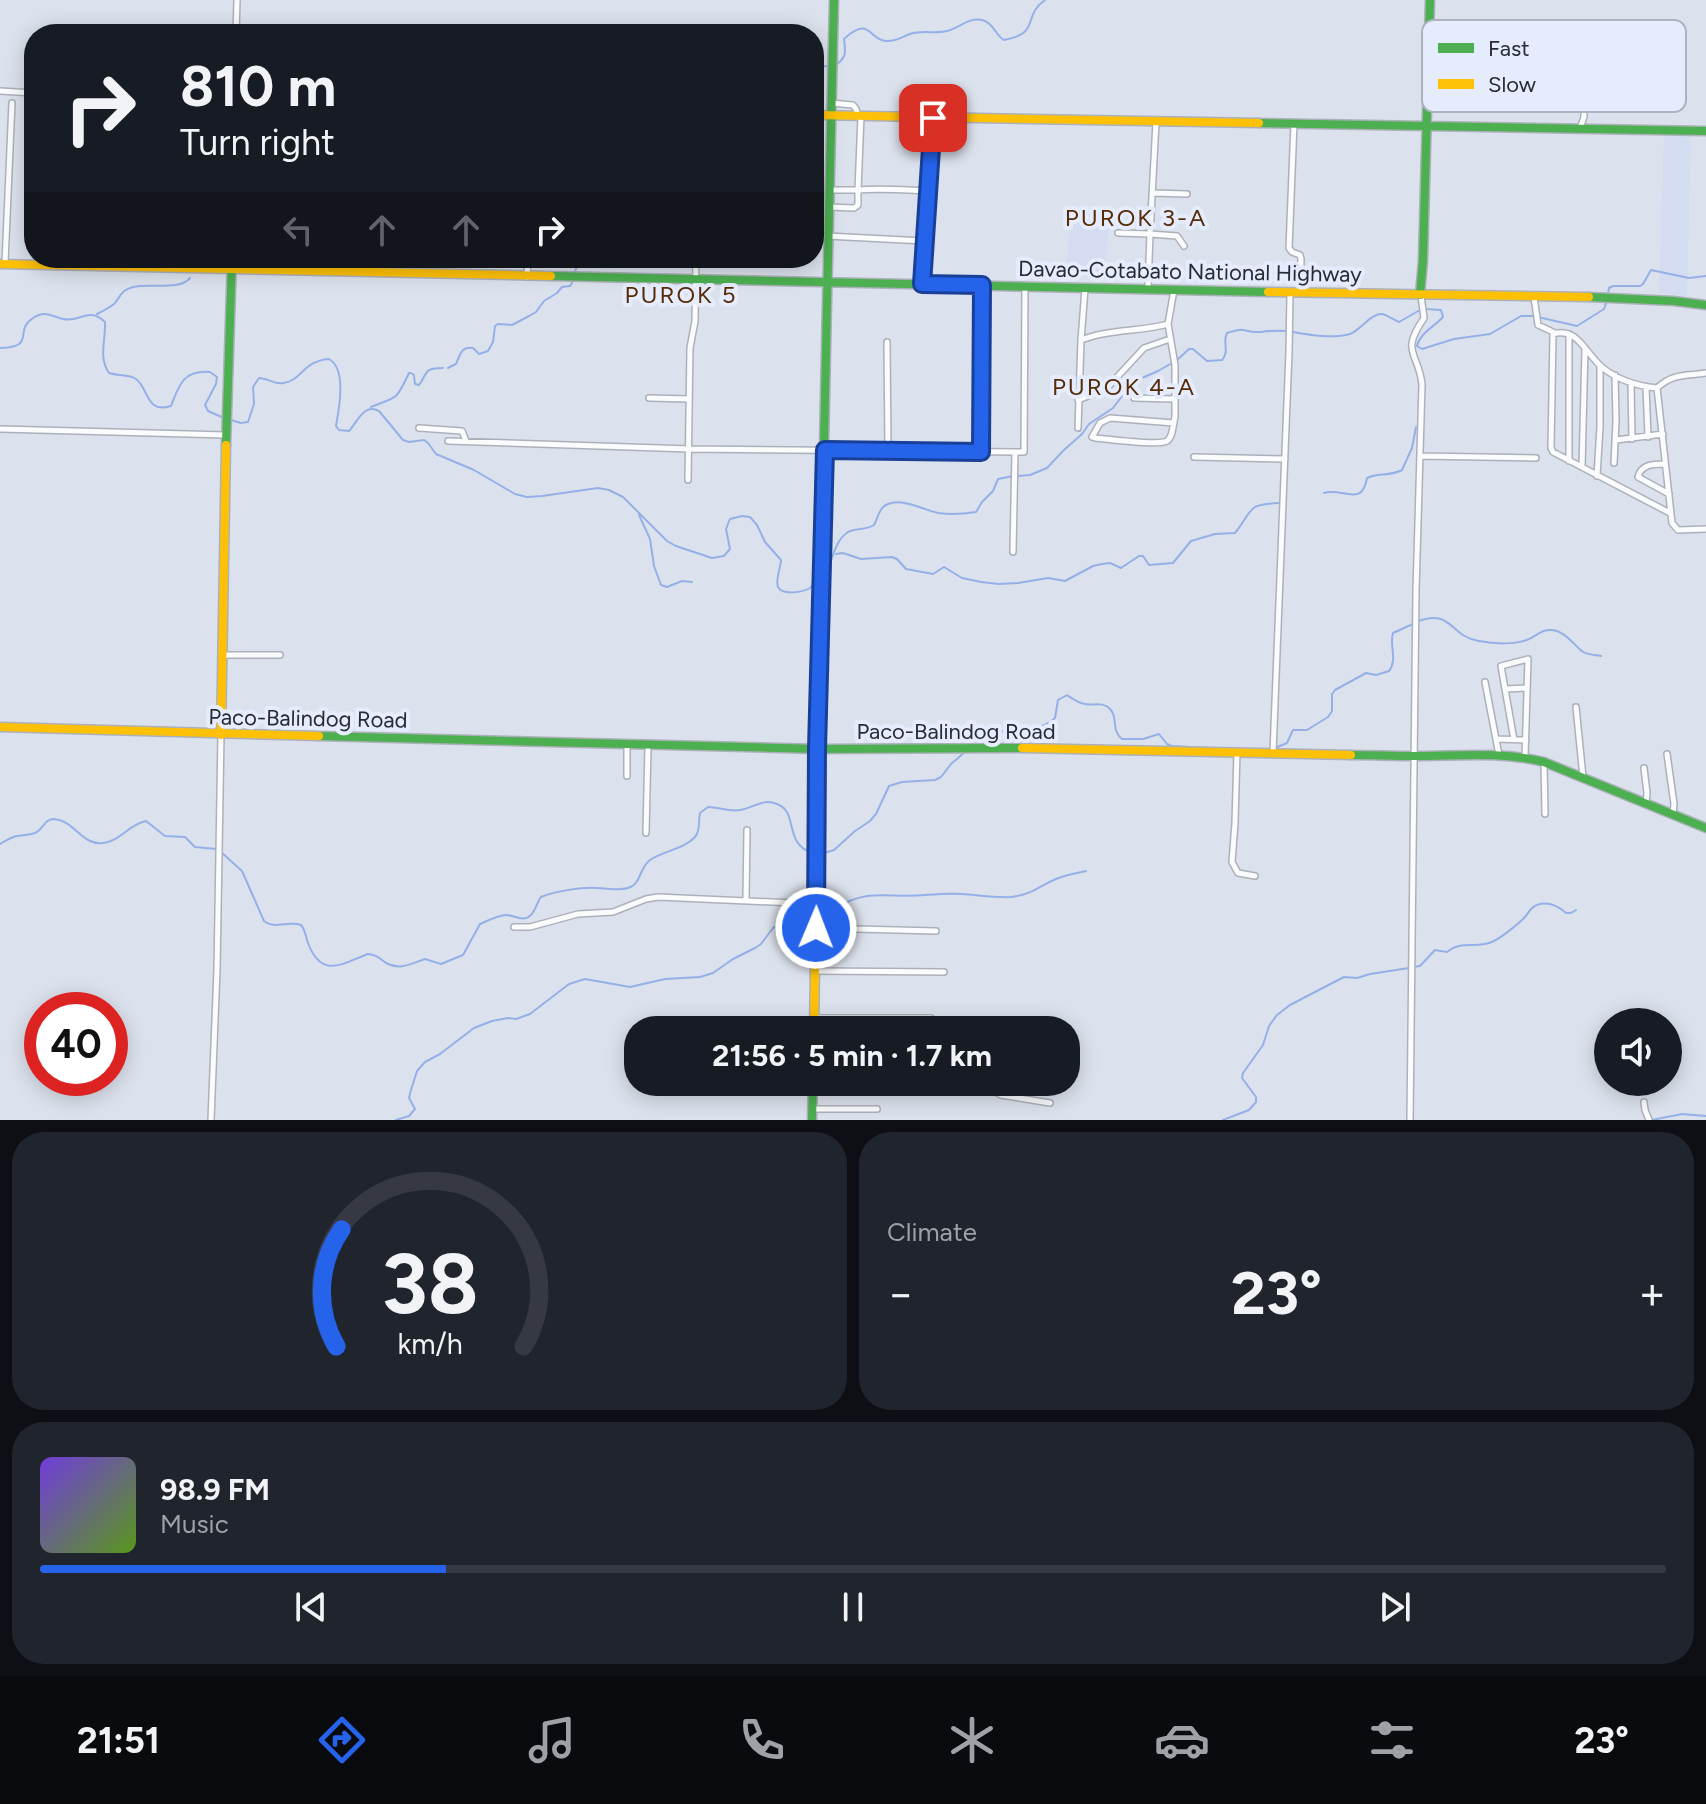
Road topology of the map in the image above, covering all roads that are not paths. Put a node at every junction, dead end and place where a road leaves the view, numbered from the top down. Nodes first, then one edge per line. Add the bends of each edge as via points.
1 (237, 0) edge
2 (834, 0) edge
3 (1430, 0) edge
4 (1429, 20) edge
5 (236, 24) edge
6 (0, 91) edge
7 (24, 92) edge
8 (12, 103) dead end
9 (831, 103) junction
10 (1426, 112) edge
11 (1584, 112) edge
12 (824, 116) edge
13 (830, 116) junction
14 (859, 116) junction
15 (933, 118) junction
16 (1156, 122) junction
17 (1294, 123) junction
18 (1426, 126) junction
19 (1580, 128) junction
20 (1706, 131) edge
21 (829, 190) junction
22 (858, 190) junction
23 (928, 191) junction
24 (1153, 193) junction
25 (1187, 194) dead end
26 (829, 207) junction
27 (1118, 233) dead end
28 (1150, 234) junction
29 (827, 236) junction
30 (924, 241) junction
31 (1184, 246) dead end
32 (2, 264) edge
33 (24, 264) edge
34 (202, 268) edge
35 (527, 268) edge
36 (696, 268) edge
37 (232, 271) junction
38 (527, 277) junction
39 (695, 280) junction
40 (826, 282) junction
41 (922, 284) junction
42 (982, 285) junction
43 (1025, 286) junction
44 (1085, 288) junction
45 (1148, 289) junction
46 (1174, 289) junction
47 (1290, 292) junction
48 (1300, 292) junction
49 (1420, 295) junction
50 (1534, 296) junction
51 (1706, 305) edge
52 (1168, 324) junction
53 (1554, 333) junction
54 (1569, 333) junction
55 (1170, 339) junction
56 (1081, 340) junction
57 (887, 342) dead end
58 (1585, 349) junction
59 (1600, 366) junction
60 (1706, 373) edge
61 (1615, 375) junction
62 (1631, 383) junction
63 (1646, 387) junction
64 (1657, 388) junction
65 (649, 398) dead end
66 (1134, 398) dead end
67 (689, 399) junction
68 (1174, 399) junction
69 (1078, 400) junction
70 (1174, 423) junction
71 (419, 428) dead end
72 (1078, 428) dead end
73 (0, 429) edge
74 (1663, 434) junction
75 (226, 435) junction
76 (1648, 437) junction
77 (1632, 439) junction
78 (1616, 440) junction
79 (448, 441) dead end
80 (466, 441) junction
81 (690, 449) junction
82 (825, 450) junction
83 (888, 451) junction
84 (981, 452) junction
85 (1015, 452) junction
86 (1420, 456) junction
87 (1194, 457) dead end
88 (1536, 458) dead end
89 (1285, 459) junction
90 (1569, 461) junction
91 (1614, 463) dead end
92 (1665, 464) junction
93 (1582, 467) junction
94 (1597, 476) junction
95 (688, 480) dead end
96 (1669, 494) junction
97 (1670, 513) junction
98 (1706, 529) edge
99 (1013, 552) dead end
100 (222, 655) junction
101 (280, 655) dead end
102 (1485, 682) dead end
103 (1527, 688) junction
104 (1505, 689) junction
105 (1576, 707) dead end
106 (0, 727) edge
107 (221, 735) junction
108 (1496, 739) junction
109 (1514, 740) junction
110 (1526, 740) junction
111 (627, 745) junction
112 (648, 746) junction
113 (817, 749) junction
114 (1237, 752) junction
115 (1273, 752) junction
116 (1667, 754) dead end
117 (1499, 755) junction
118 (1414, 756) junction
119 (1525, 757) junction
120 (1544, 762) junction
121 (1644, 768) dead end
122 (627, 776) dead end
123 (1583, 777) junction
124 (1646, 803) junction
125 (1545, 814) dead end
126 (1673, 814) junction
127 (1706, 828) edge
128 (747, 830) dead end
129 (646, 833) dead end
130 (1255, 876) dead end
131 (746, 900) junction
132 (817, 904) junction
133 (514, 927) dead end
134 (816, 928) junction
135 (936, 931) dead end
136 (815, 971) junction
137 (944, 972) dead end
138 (814, 1016) edge
139 (813, 1096) edge
140 (1007, 1096) edge
141 (1644, 1102) dead end
142 (1050, 1103) dead end
143 (813, 1109) junction
144 (877, 1109) dead end
145 (211, 1120) edge
146 (812, 1120) edge
147 (1410, 1120) edge
148 (1649, 1120) edge

1 - 5 street
2 - 9 main road
3 - 4 main road
6 - 7 street
8 - 32 street
9 - 13 main road
9 - 14 street via 853,105
10 - 18 main road
11 - 19 street
12 - 13 main road
13 - 14 main road
13 - 21 main road
14 - 15 main road
14 - 22 street
15 - 16 main road
15 - 23 street
16 - 17 main road
16 - 24 street
17 - 18 main road
17 - 48 street via 1289,248 1301,259
18 - 19 main road
18 - 49 main road
19 - 20 main road
21 - 22 street
21 - 26 main road
22 - 23 street
22 - 26 street via 857,207
23 - 30 street
24 - 25 street
24 - 28 street
26 - 29 main road
27 - 28 street
28 - 31 street via 1177,236
28 - 45 street
29 - 30 street
29 - 40 main road
30 - 41 street
32 - 33 main road, Davao-Cotabato National Highway
34 - 37 main road, Davao-Cotabato National Highway
35 - 38 street
36 - 39 street
37 - 38 main road, Davao-Cotabato National Highway
37 - 75 main road
38 - 39 main road, Davao-Cotabato National Highway
39 - 40 main road, Davao-Cotabato National Highway
39 - 67 street
40 - 41 main road, Davao-Cotabato National Highway
40 - 82 main road
41 - 42 main road, Davao-Cotabato National Highway
42 - 43 main road, Davao-Cotabato National Highway
42 - 84 street
43 - 44 main road, Davao-Cotabato National Highway
43 - 85 street via 1024,452
44 - 45 main road, Davao-Cotabato National Highway
44 - 56 street
45 - 46 main road, Davao-Cotabato National Highway
46 - 47 main road, Davao-Cotabato National Highway
46 - 52 street
47 - 48 main road, Davao-Cotabato National Highway
47 - 89 street
48 - 49 main road, Davao-Cotabato National Highway
49 - 50 main road, Davao-Cotabato National Highway
49 - 86 street via 1424,318 1411,346 1422,384
50 - 51 main road, Davao-Cotabato National Highway
50 - 53 street via 1538,325
52 - 55 street
52 - 56 street
53 - 54 street
53 - 90 street via 1551,448
54 - 58 street
54 - 90 street
55 - 68 street
55 - 69 street via 1144,348 1106,389
56 - 69 street
57 - 83 street
58 - 59 street
58 - 93 street
59 - 61 street
59 - 94 street
60 - 64 street via 1672,377
61 - 62 street
61 - 78 street
62 - 63 street
62 - 77 street
63 - 64 street
63 - 76 street
64 - 74 street
65 - 67 street
66 - 68 street
67 - 81 street
68 - 70 street
69 - 72 street
70 - 70 street via 1110,418 1092,437 1164,442
71 - 80 street via 462,431
73 - 75 street
74 - 76 street
74 - 92 street
75 - 100 main road
76 - 77 street
77 - 78 street
78 - 91 street
79 - 80 street
80 - 81 street
81 - 82 street
81 - 95 street
82 - 83 street
82 - 113 main road
83 - 84 street
84 - 85 street
85 - 99 street
86 - 88 street
86 - 118 street
87 - 89 street
89 - 115 street
90 - 93 street
92 - 96 street
92 - 96 street via 1647,466 1638,475
93 - 94 street
94 - 97 street
96 - 97 street
97 - 98 street via 1678,530
100 - 101 street
100 - 107 main road
102 - 108 street
103 - 104 street
103 - 104 street via 1528,659 1501,666
103 - 110 street
104 - 109 street
105 - 123 street
106 - 107 main road, Paco-Balindog Road
107 - 111 main road, Paco-Balindog Road
107 - 145 street
108 - 109 street
108 - 117 street
109 - 110 street
110 - 119 street
111 - 112 main road, Paco-Balindog Road
111 - 122 street
112 - 113 main road, Paco-Balindog Road
112 - 129 street
113 - 114 main road, Paco-Balindog Road
113 - 132 main road
114 - 115 main road, Paco-Balindog Road
114 - 130 street via 1232,862 1238,873
115 - 118 main road, Paco-Balindog Road
116 - 126 street
117 - 118 main road, Paco-Balindog Road
117 - 119 main road, Paco-Balindog Road
118 - 147 street
119 - 120 main road, Paco-Balindog Road
120 - 123 main road, Paco-Balindog Road
120 - 125 street
121 - 124 street
123 - 124 main road, Paco-Balindog Road
124 - 126 main road, Paco-Balindog Road
126 - 127 main road, Paco-Balindog Road
128 - 131 street
131 - 132 street
131 - 133 street via 658,897 621,910
132 - 134 main road
134 - 135 street
134 - 136 main road
136 - 137 street
136 - 138 main road
139 - 143 main road
140 - 142 street
141 - 148 street
143 - 144 street
143 - 146 main road

